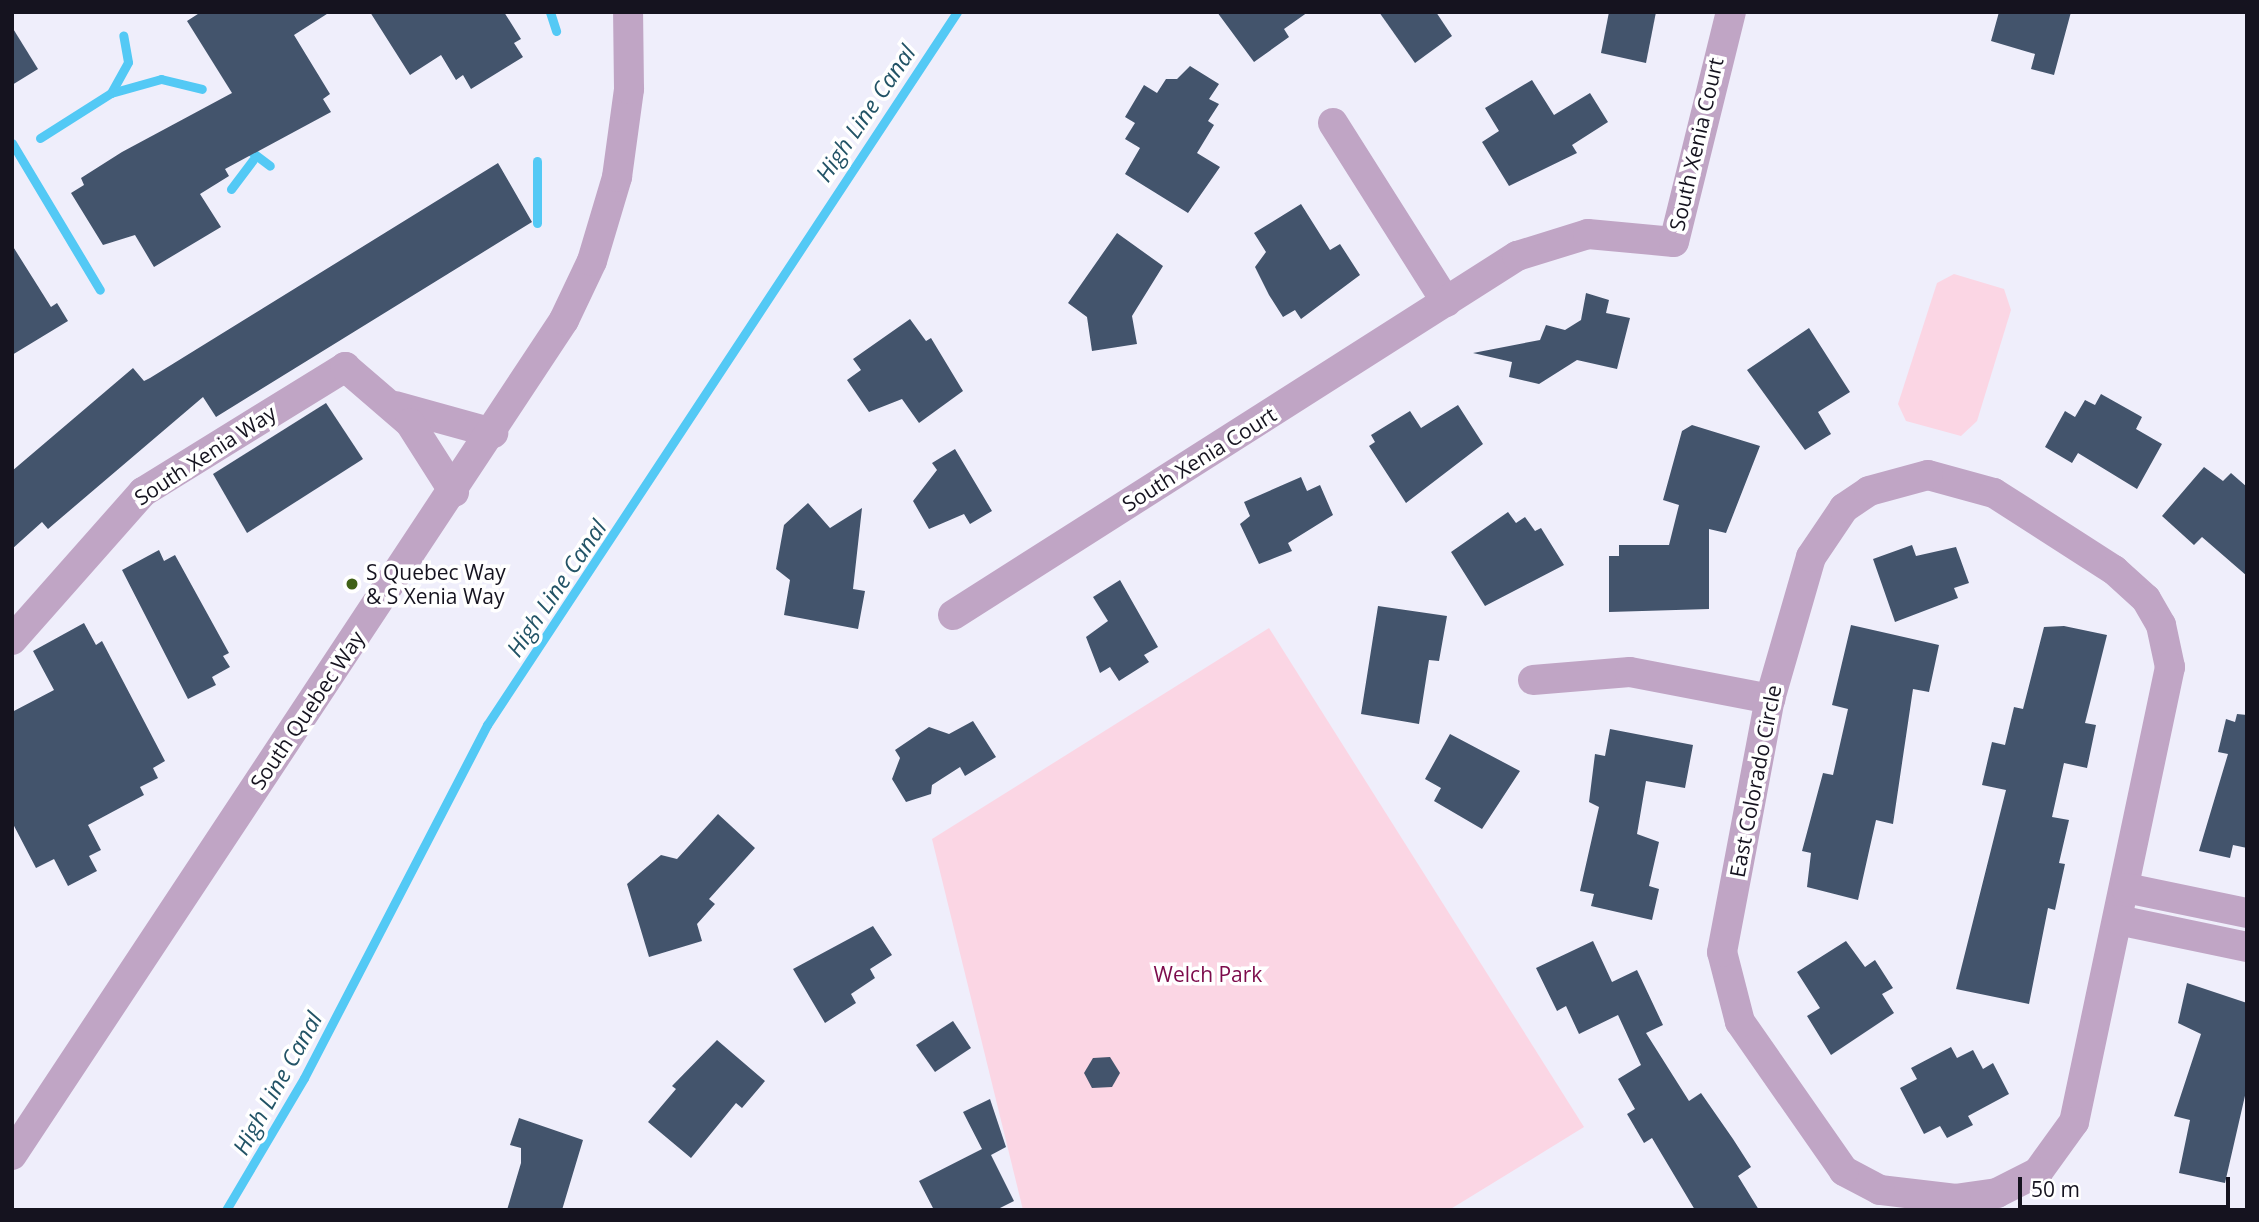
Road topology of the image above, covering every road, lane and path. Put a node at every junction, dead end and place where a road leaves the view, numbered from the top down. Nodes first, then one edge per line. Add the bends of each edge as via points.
1 (628, 12) edge
2 (1731, 12) edge
3 (1333, 123) dead end
4 (1446, 302) junction
5 (395, 405) junction
6 (493, 433) junction
7 (454, 492) junction
8 (953, 615) dead end
9 (12, 640) edge
10 (1533, 680) dead end
11 (1770, 699) junction
12 (2126, 888) junction
13 (2247, 913) edge
14 (2118, 920) junction
15 (2247, 947) edge
16 (12, 1155) edge

1 - 6 street, South Quebec Way via 625,129 604,228 564,320
2 - 4 street, South Xenia Court via 1674,242 1602,234 1551,240
3 - 4 street
4 - 8 street, South Xenia Court
5 - 6 street, South Xenia Way
5 - 7 street, South Xenia Way via 437,457
5 - 9 street, South Xenia Way via 345,367 161,479 121,512
6 - 7 street, South Quebec Way
7 - 16 street, South Quebec Way
10 - 11 street via 1630,672
11 - 12 street, East Colorado Circle via 1811,557 1844,508 1888,483 1928,475 1994,493 2114,570 2146,599 2161,625 2169,653 2169,695
11 - 14 street, East Colorado Circle via 1723,952 1725,981 1740,1022 1844,1171 1881,1190 1956,1199 1997,1193 2038,1171 2074,1122
12 - 13 street
12 - 14 street, East Colorado Circle
14 - 15 street

